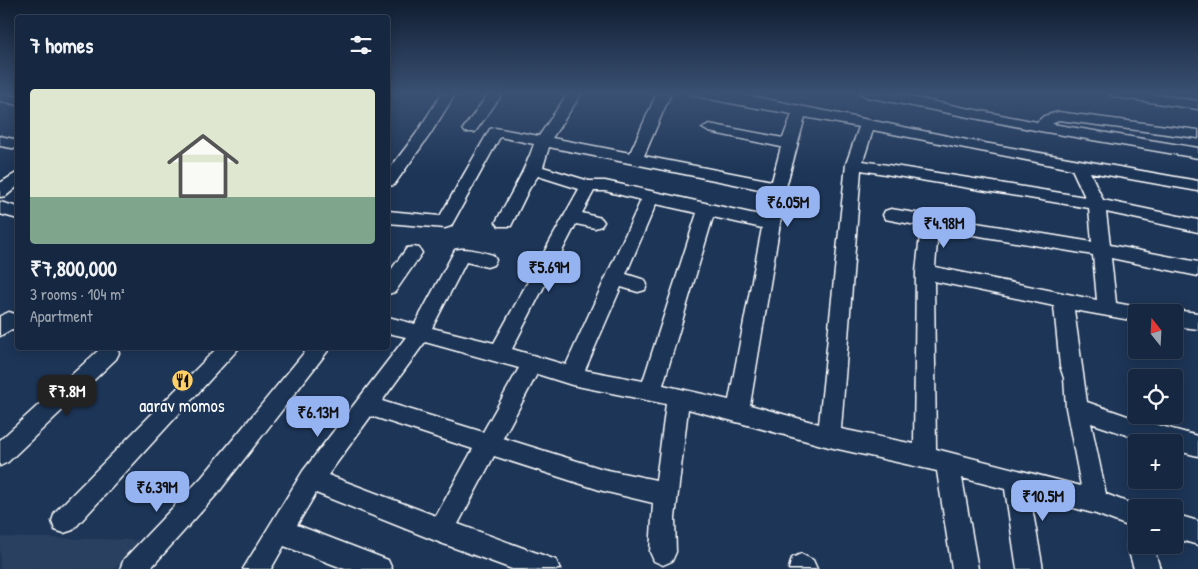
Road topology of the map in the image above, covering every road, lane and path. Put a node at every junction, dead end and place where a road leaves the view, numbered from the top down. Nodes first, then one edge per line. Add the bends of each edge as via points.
1 (432, 120) edge
2 (477, 120) edge
3 (557, 120) edge
4 (652, 120) edge
5 (797, 120) edge
6 (836, 120) edge
7 (1007, 120) edge
8 (1048, 120) edge
9 (1086, 120) edge
10 (867, 126) junction
11 (1040, 127) junction
12 (709, 128) dead end
13 (470, 129) dead end
14 (1198, 134) edge
15 (0, 141) edge
16 (543, 141) junction
17 (15, 144) edge
18 (789, 144) junction
19 (1198, 153) edge
20 (635, 159) junction
21 (854, 164) junction
22 (1079, 167) junction
23 (534, 170) junction
24 (390, 177) edge
25 (15, 180) edge
26 (589, 186) junction
27 (1198, 186) edge
28 (778, 187) junction
29 (0, 192) edge
30 (651, 197) junction
31 (1097, 204) junction
32 (0, 208) edge
33 (708, 210) junction
34 (15, 211) edge
35 (891, 215) dead end
36 (390, 217) edge
37 (571, 217) junction
38 (505, 222) dead end
39 (595, 222) dead end
40 (930, 222) junction
41 (772, 224) junction
42 (1198, 226) edge
43 (1103, 250) junction
44 (413, 253) dead end
45 (487, 260) dead end
46 (1198, 269) edge
47 (925, 272) junction
48 (616, 278) junction
49 (390, 284) edge
50 (638, 285) dead end
51 (1063, 301) junction
52 (1107, 310) junction
53 (1128, 312) edge
54 (1183, 319) edge
55 (1198, 321) edge
56 (390, 326) edge
57 (419, 335) junction
58 (105, 350) edge
59 (227, 350) edge
60 (318, 350) edge
61 (498, 353) junction
62 (532, 363) junction
63 (572, 376) junction
64 (650, 392) junction
65 (678, 398) junction
66 (366, 405) junction
67 (1077, 408) junction
68 (738, 412) junction
69 (829, 437) junction
70 (488, 445) junction
71 (1198, 446) edge
72 (0, 455) edge
73 (936, 460) junction
74 (311, 480) junction
75 (1016, 481) junction
76 (665, 494) junction
77 (1096, 502) junction
78 (1128, 518) edge
79 (64, 521) dead end
80 (1183, 529) edge
81 (441, 531) junction
82 (281, 532) junction
83 (1198, 533) edge
84 (663, 552) dead end
85 (1143, 554) edge
86 (133, 568) edge
87 (256, 569) edge
88 (379, 569) edge
89 (547, 569) edge
90 (965, 569) edge
91 (1030, 569) edge
92 (1147, 569) edge

1 - 24 street
2 - 13 street
3 - 16 street
4 - 20 street
5 - 18 street
6 - 10 street
7 - 11 street
8 - 11 street
9 - 14 street
10 - 21 street
10 - 22 street
11 - 19 street
12 - 18 street
15 - 17 street
16 - 20 street
16 - 23 street
16 - 36 street via 495,132 445,222
18 - 28 street
20 - 28 street
21 - 31 street
21 - 69 street
22 - 27 street
22 - 31 street
23 - 26 street
23 - 38 street via 521,188
25 - 29 street
26 - 30 street via 605,186
26 - 37 street
28 - 41 street
30 - 33 street
30 - 48 street
31 - 42 street
31 - 43 street
32 - 34 street
33 - 41 street
33 - 64 street
35 - 40 street
37 - 39 street
37 - 61 street
40 - 43 street
40 - 47 street
41 - 68 street
43 - 46 street
43 - 52 street
44 - 49 street
45 - 57 street via 461,255
47 - 51 street
47 - 73 street
48 - 50 street
48 - 63 street
51 - 52 street
51 - 67 street
52 - 53 street
54 - 55 street
56 - 57 street
57 - 61 street
57 - 66 street
58 - 72 street
59 - 79 street
60 - 86 street via 210,485
61 - 62 street
62 - 63 street
62 - 70 street
63 - 64 street
64 - 65 street
65 - 68 street
65 - 76 street
66 - 70 street
66 - 74 street
67 - 71 street
67 - 77 street
68 - 69 street
69 - 73 street
70 - 76 street via 603,480
70 - 81 street
73 - 75 street
73 - 90 street
74 - 81 street
74 - 82 street
75 - 77 street
75 - 91 street
76 - 84 street
77 - 78 street
80 - 83 street
81 - 89 street
82 - 87 street
82 - 88 street
85 - 92 street

